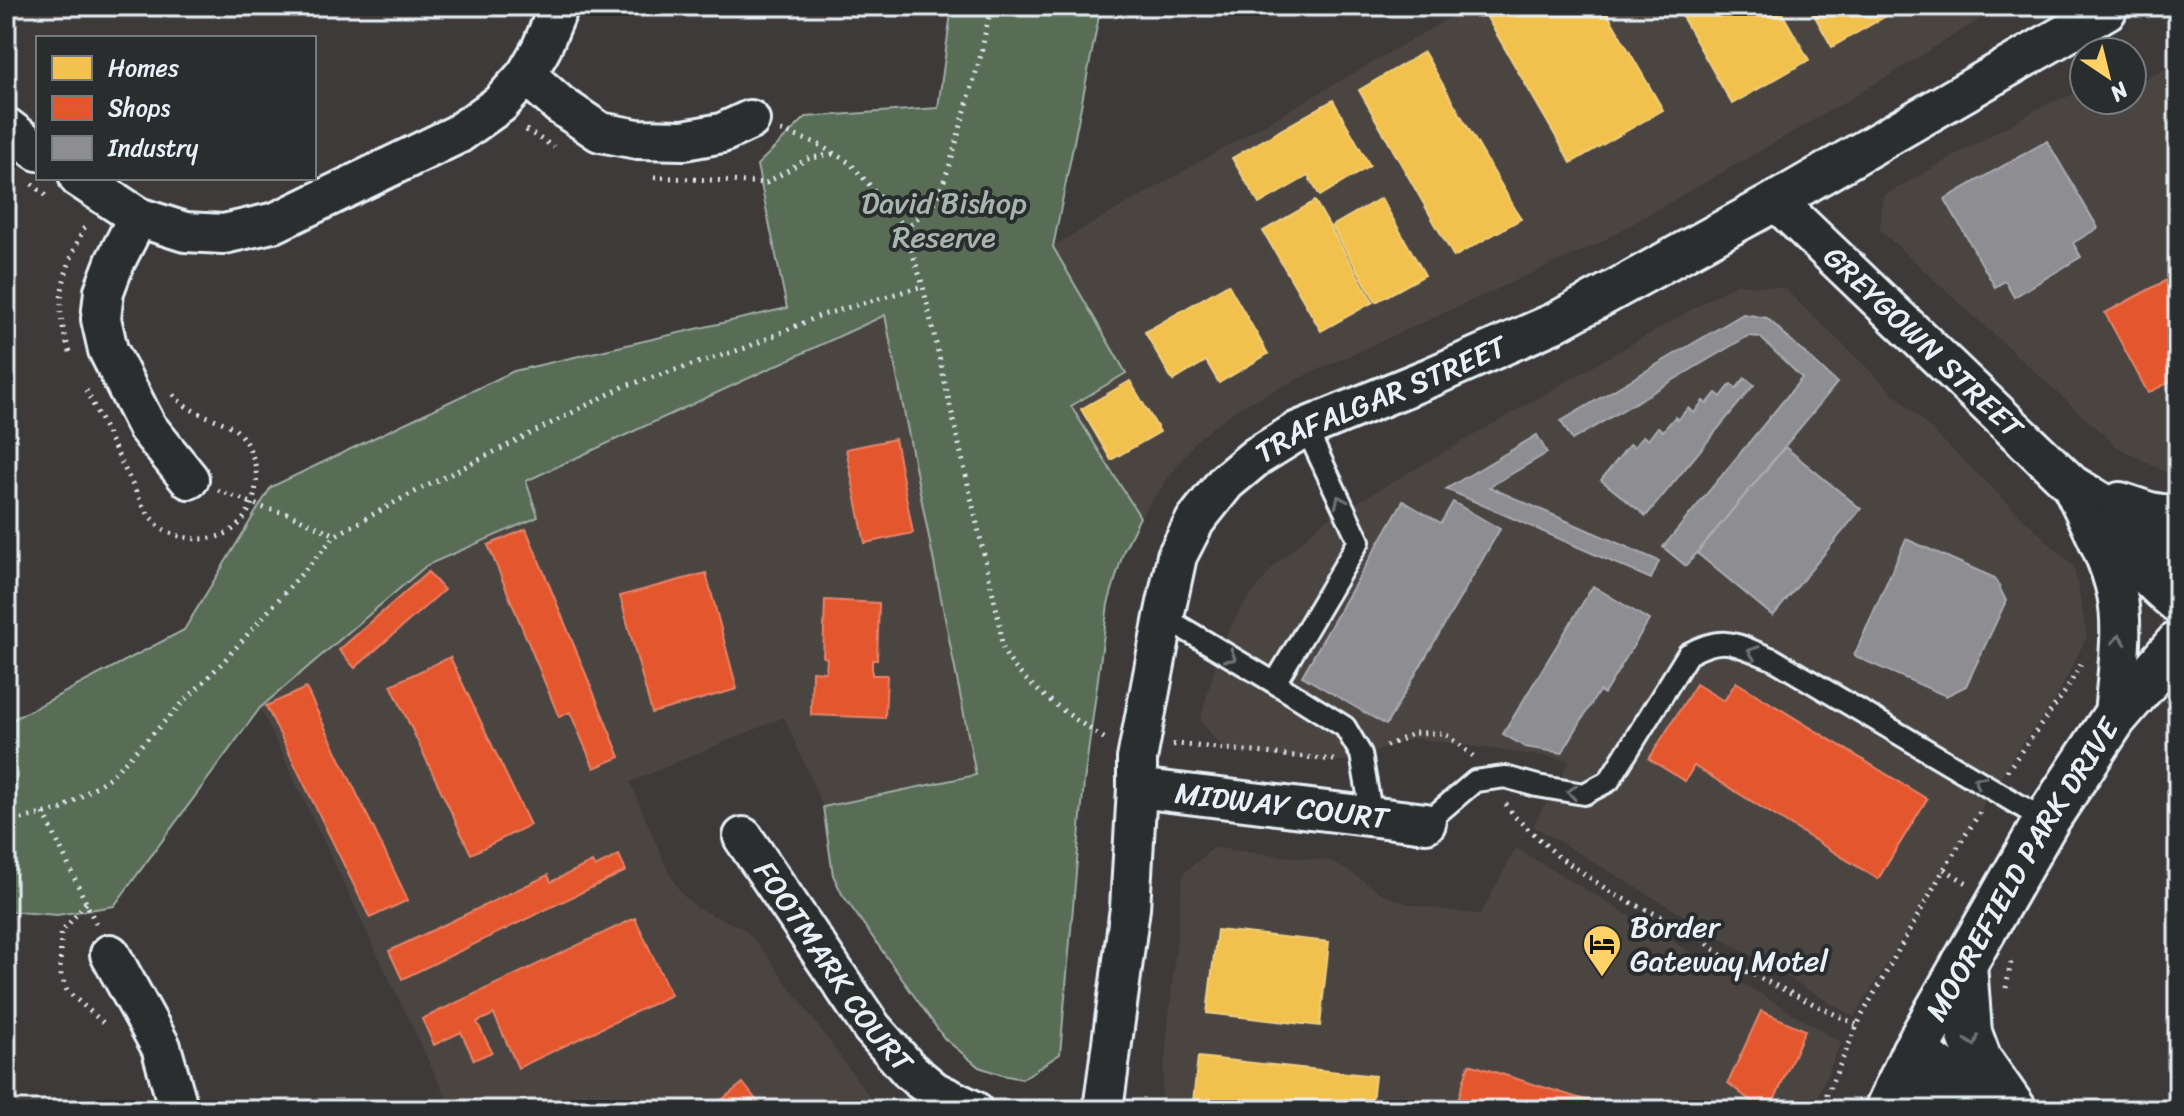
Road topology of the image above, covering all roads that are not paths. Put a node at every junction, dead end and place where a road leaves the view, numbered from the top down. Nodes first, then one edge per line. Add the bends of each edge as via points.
1 (559, 6) edge
2 (2107, 10) dead end
3 (526, 75) junction
4 (750, 120) road end
5 (6, 127) edge
6 (36, 150) edge
7 (82, 180) edge
8 (1776, 201) junction
9 (138, 217) junction
10 (1306, 428) junction
11 (189, 479) road end
12 (2072, 485) junction
13 (2178, 517) edge
14 (2178, 555) edge
15 (2178, 604) edge
16 (1164, 617) junction
17 (2178, 644) edge
18 (1275, 683) junction
19 (2114, 718) junction
20 (1137, 774) junction
21 (1372, 817) junction
22 (2046, 821) junction
23 (1426, 823) joint
24 (743, 837) dead end
25 (110, 954) road end
26 (1964, 964) junction
27 (1899, 1084) edge
28 (179, 1110) edge
29 (973, 1110) edge
30 (1103, 1110) edge
31 (1937, 1110) edge
32 (1995, 1110) edge
33 (2014, 1110) edge

1 - 3 street
2 - 8 street, TRAFALGAR STREET
3 - 4 street via 600,132 684,140 722,133
3 - 9 street via 500,104 458,134 276,222 224,234 185,232
5 - 6 street
7 - 9 street
8 - 10 street, TRAFALGAR STREET via 1554,323
8 - 12 street, GREYGOWN STREET
9 - 11 street via 104,291 101,319 108,350 147,427
10 - 16 street, TRAFALGAR STREET via 1226,482 1195,521 1177,556
18 -> 10 lane via 1359,541
12 - 13 street, GREYGOWN STREET
12 - 14 street, GREYGOWN STREET
12 - 15 street via 2120,547
19 -> 12 street, GREYGOWN STREET via 2118,598
16 -> 18 lane
16 - 20 street, TRAFALGAR STREET
17 - 19 main road, MOOREFIELD PARK DRIVE
18 - 21 lane via 1345,727 1361,754
19 - 22 main road, MOOREFIELD PARK DRIVE
20 - 21 street, MIDWAY COURT
20 - 30 street, TRAFALGAR STREET via 1130,908
21 - 23 street, MIDWAY COURT
22 -> 23 lane via 1773,659 1726,641 1707,643 1688,654 1609,781 1584,794 1505,777 1475,781
22 - 26 main road, MOOREFIELD PARK DRIVE
24 - 29 street, FOOTMARK COURT via 872,1028 934,1091
25 - 28 street via 161,1047
26 - 27 main road, MOOREFIELD PARK DRIVE
26 -> 33 main road via 1969,1033 1979,1060
27 - 31 main road
27 - 32 main road via 1987,1103

